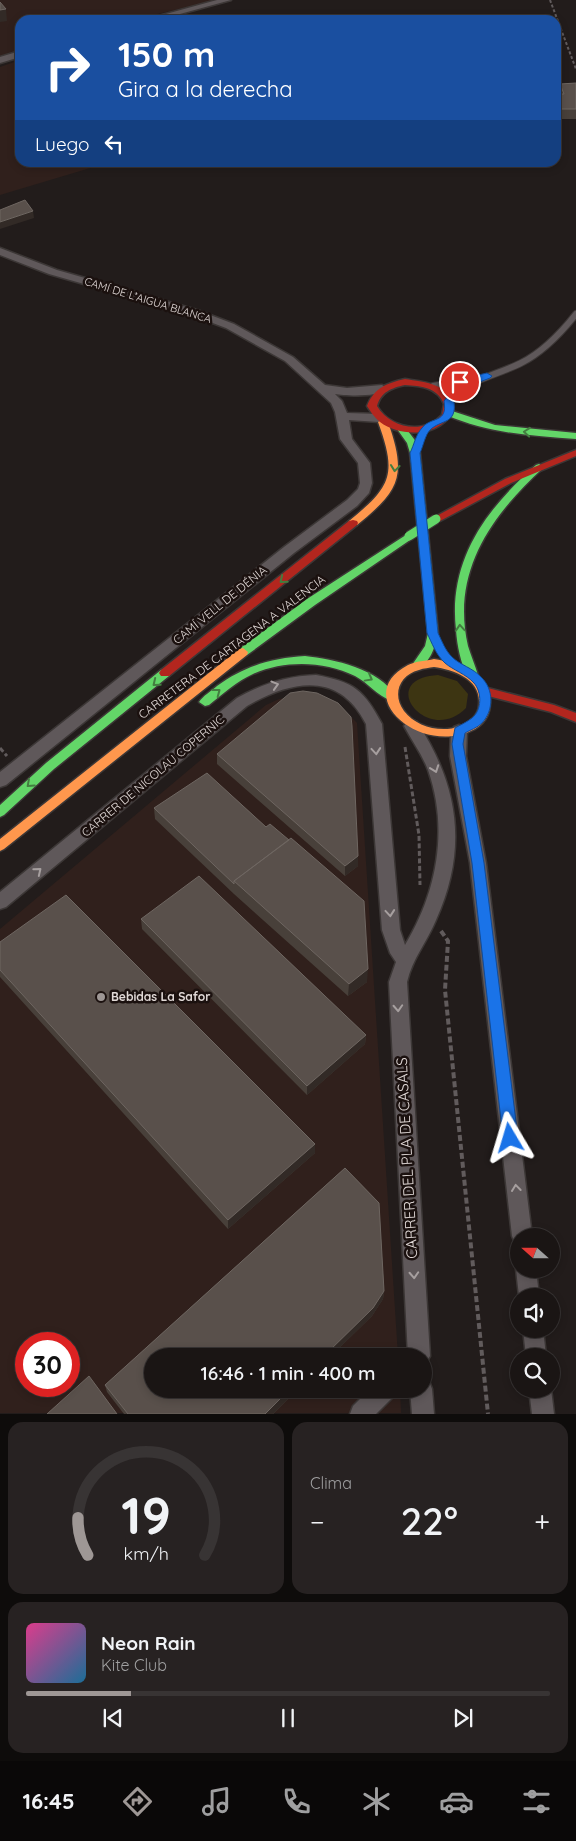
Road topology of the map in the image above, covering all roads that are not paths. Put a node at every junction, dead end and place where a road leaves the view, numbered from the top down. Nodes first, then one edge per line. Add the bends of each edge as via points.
1 (227, 0) edge
2 (168, 15) edge
3 (15, 56) edge
4 (0, 60) edge
5 (0, 251) edge
6 (576, 314) edge
7 (487, 376) junction
8 (431, 386) junction
9 (322, 388) junction
10 (382, 389) junction
11 (358, 392) junction
12 (336, 401) junction
13 (449, 407) junction
14 (341, 417) junction
15 (381, 420) junction
16 (426, 428) junction
17 (402, 429) junction
18 (576, 436) edge
19 (415, 453) junction
20 (576, 453) edge
21 (539, 468) junction
22 (433, 633) junction
23 (418, 665) junction
24 (454, 666) junction
25 (472, 675) junction
26 (484, 691) junction
27 (390, 696) junction
28 (529, 703) junction
29 (198, 707) dead end
30 (481, 716) junction
31 (576, 718) edge
32 (407, 723) junction
33 (459, 731) junction
34 (0, 781) edge
35 (0, 812) edge
36 (0, 846) edge
37 (0, 902) edge
38 (405, 960) junction
39 (521, 1228) edge
40 (418, 1348) edge
41 (376, 1398) edge
42 (422, 1398) edge
43 (541, 1398) edge
44 (361, 1414) edge
45 (423, 1414) edge
46 (543, 1414) edge

1 - 2 street
3 - 4 street
5 - 9 street, CAMÍ DE L’AIGUA BLANCA via 53,272 175,306 230,326 289,359
6 - 7 lane via 541,352
7 - 8 lane
7 - 13 lane via 460,390
8 - 10 main road via 405,382
8 - 13 main road via 445,395
9 - 11 street
9 - 12 street, CAMÍ DE L’AIGUA BLANCA
10 - 11 street
10 - 15 main road via 376,394 372,406
11 - 12 street
12 - 14 street, CAMÍ VELL DE DÉNIA
13 - 16 main road via 441,422
18 -> 13 main road via 486,428 464,421
14 - 15 street via 362,416
14 - 34 street, CAMÍ VELL DE DÉNIA via 346,440 364,463 364,490 352,503 288,550
15 - 17 main road
15 -> 35 main road via 392,443 395,468 388,490 374,506 50,766
16 - 17 main road
16 - 19 main road
17 - 19 main road
19 - 22 main road
20 - 21 main road, CARRETERA DE CARTAGENA A VALENCIA
25 -> 21 main road via 462,645 460,617 469,559 482,529 498,506 519,483
21 - 36 main road, CARRETERA DE CARTAGENA A VALENCIA, bridge via 436,519 311,602
22 - 23 main road via 430,647
22 - 24 main road via 442,652
23 - 24 main road
23 - 27 main road via 399,675
24 - 25 main road
25 - 26 main road
26 - 28 main road
26 - 30 main road via 485,708
29 -> 27 main road via 250,671 297,660 320,662 357,672 378,683
27 - 32 main road via 395,712
28 - 30 main road via 496,707
28 - 31 main road
30 - 33 main road
32 - 33 main road via 435,733
32 -> 38 street, CARRER DEL PLA DE CASALS via 436,771 446,822 447,851 444,874 429,920
39 -> 33 street via 478,863 458,756
37 -> 38 street, CARRER DE NICOLAU COPERNIC via 242,702 277,684 320,680 358,697 374,724 391,930
38 -> 40 street, CARRER DEL PLA DE CASALS via 397,996
41 - 44 street
42 - 45 street
43 - 46 street

